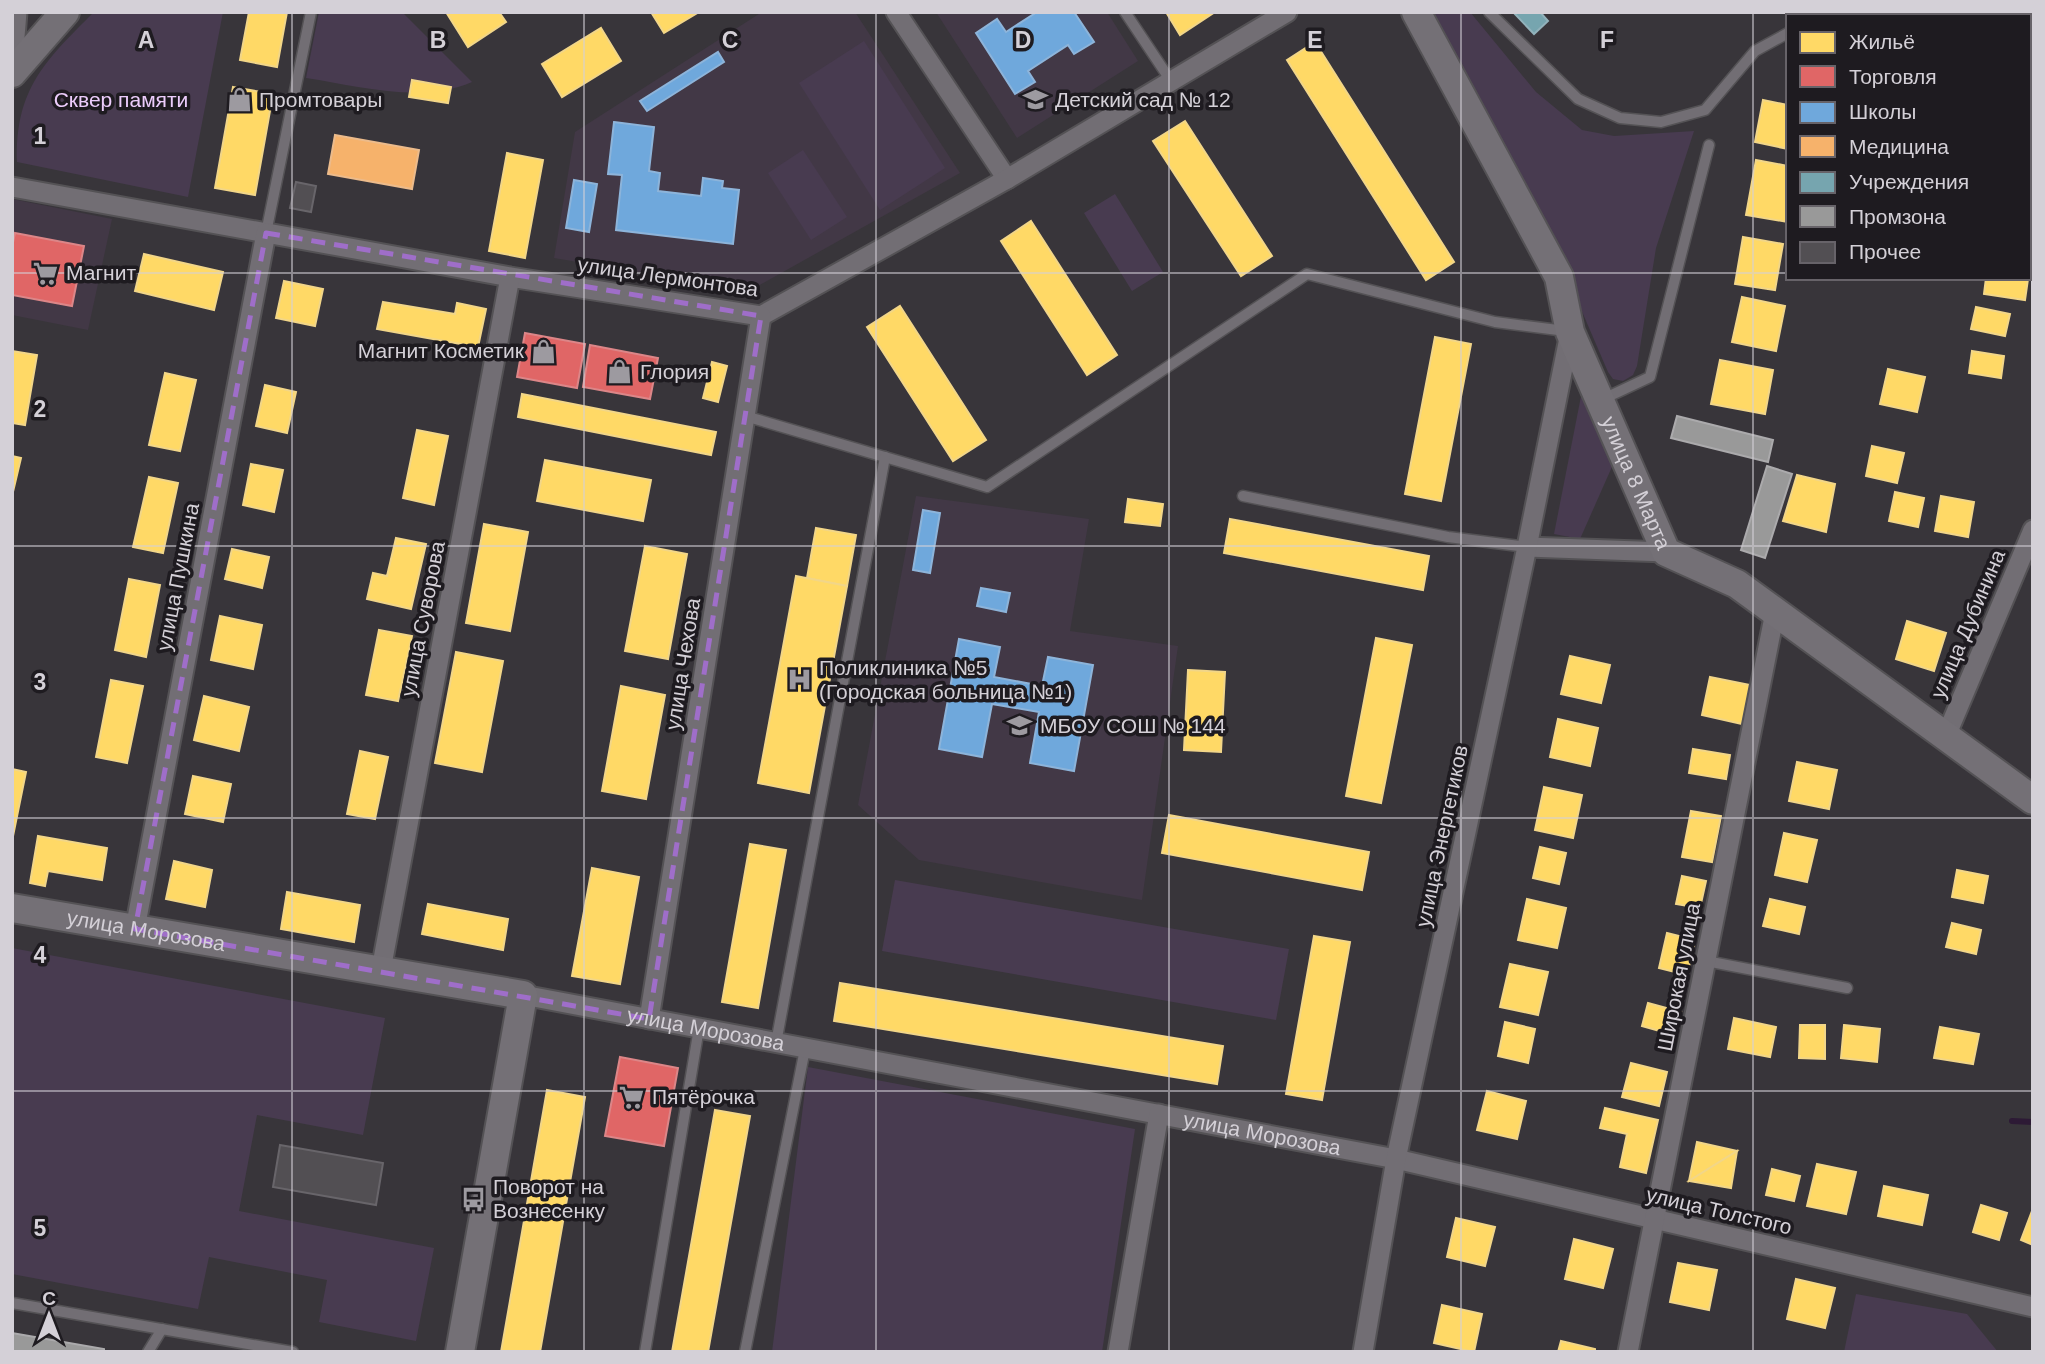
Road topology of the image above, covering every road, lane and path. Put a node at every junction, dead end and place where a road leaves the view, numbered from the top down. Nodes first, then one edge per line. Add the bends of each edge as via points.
1 (17, 12) edge
2 (65, 12) edge
3 (311, 12) edge
4 (896, 12) edge
5 (1125, 12) edge
6 (1287, 12) edge
7 (1416, 12) edge
8 (1489, 12) edge
9 (1786, 34) edge
10 (12, 73) edge
11 (1171, 81) junction
12 (1710, 145) dead end
13 (1007, 179) junction
14 (12, 187) edge
15 (266, 233) junction
16 (510, 277) junction
17 (761, 316) junction
18 (1570, 332) junction
19 (1600, 401) junction
20 (745, 416) junction
21 (885, 457) junction
22 (1243, 496) dead end
23 (2033, 530) edge
24 (1527, 548) junction
25 (1666, 552) junction
26 (1775, 612) junction
27 (1946, 736) junction
28 (2033, 800) edge
29 (12, 908) edge
30 (135, 929) junction
31 (1706, 961) junction
32 (381, 970) junction
33 (1847, 988) dead end
34 (523, 995) junction
35 (649, 1018) junction
36 (699, 1028) junction
37 (776, 1044) junction
38 (805, 1049) junction
39 (1159, 1114) junction
40 (1395, 1159) junction
41 (1654, 1219) junction
42 (12, 1303) edge
43 (2033, 1307) edge
44 (162, 1329) junction
45 (148, 1352) edge
46 (293, 1352) edge
47 (460, 1352) edge
48 (645, 1352) edge
49 (745, 1352) edge
50 (1118, 1352) edge
51 (1363, 1352) edge
52 (1628, 1352) edge

1 - 10 street
2 - 10 street
3 - 15 lane
4 - 13 street
5 - 11 lane
6 - 11 street, улица Лермонтова
7 - 18 street, улица 8 Марта via 1559,277
8 - 9 lane via 1578,99 1620,118 1661,122 1705,110 1755,51
11 - 13 street, улица Лермонтова
12 - 19 lane via 1650,377
13 - 17 street, улица Лермонтова
14 - 15 street, улица Лермонтова
15 - 16 street, улица Лермонтова
15 - 30 street, улица Пушкина
16 - 17 street, улица Лермонтова
16 - 32 street, улица Суворова
17 - 20 street, улица Чехова
18 - 19 street, улица 8 Марта
18 - 21 lane via 1495,322 1307,274 986,487
18 - 24 street, улица Энергетиков
19 - 25 street, улица 8 Марта
20 - 21 lane
20 - 35 street, улица Чехова
21 - 37 lane
22 - 24 lane
23 - 27 street, улица Дубинина
24 - 25 street
24 - 40 street, улица Энергетиков
25 - 26 street, улица 8 Марта via 1737,584
26 - 27 street, улица 8 Марта
26 - 31 street, Широкая улица
27 - 28 street, улица 8 Марта
29 - 30 street, улица Морозова
30 - 32 street, улица Морозова
31 - 33 lane
31 - 41 street, Широкая улица
32 - 34 street, улица Морозова
34 - 35 street, улица Морозова
34 - 47 street
35 - 36 street, улица Морозова
36 - 37 street, улица Морозова
36 - 48 lane
37 - 38 street, улица Морозова
38 - 39 street, улица Морозова
38 - 49 lane
39 - 40 street, улица Морозова
39 - 50 street
40 - 41 street, улица Толстого
40 - 51 street, улица Энергетиков
41 - 43 street, улица Толстого
41 - 52 street, Широкая улица
42 - 44 lane
44 - 45 lane
44 - 46 lane

